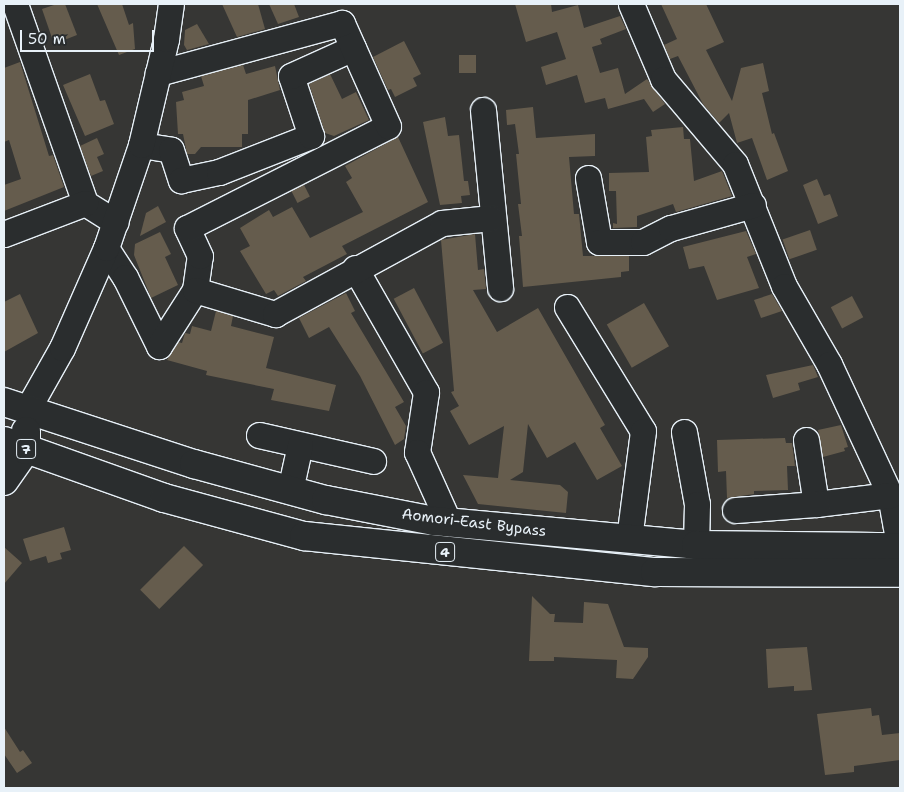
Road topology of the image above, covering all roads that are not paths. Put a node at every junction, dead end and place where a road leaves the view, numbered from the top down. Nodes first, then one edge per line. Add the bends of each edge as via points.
1 (171, 4) edge
2 (631, 4) edge
3 (24, 7) edge
4 (353, 48) junction
5 (158, 74) junction
6 (483, 110) dead end
7 (141, 145) junction
8 (588, 178) dead end
9 (85, 203) junction
10 (753, 204) junction
11 (491, 218) junction
12 (115, 222) junction
13 (4, 234) edge
14 (106, 248) junction
15 (355, 268) junction
16 (500, 288) dead end
17 (195, 290) junction
18 (566, 307) dead end
19 (15, 406) edge
20 (684, 432) dead end
21 (4, 434) edge
22 (259, 436) dead end
23 (806, 440) dead end
24 (300, 445) junction
25 (15, 446) edge
26 (373, 462) dead end
27 (4, 481) edge
28 (290, 490) junction
29 (890, 495) junction
30 (816, 504) junction
31 (735, 510) dead end
32 (450, 523) junction
33 (630, 539) junction
34 (696, 545) junction
35 (900, 554) edge

1 - 5 street
2 - 10 street via 663,79 735,164
3 - 9 street
4 - 5 street via 342,23
4 - 7 street via 291,76 311,136 219,172 181,180 171,150
4 - 17 street via 388,126 187,228 200,256
5 - 7 street
6 - 11 street
7 - 12 street
8 - 10 street via 599,242 643,242 671,228
9 - 12 street
9 - 13 street
10 - 29 street via 784,286 829,364
11 - 15 street via 442,223
11 - 16 street
12 - 14 street
14 - 17 street via 125,277 159,346
14 - 19 street via 62,348
15 - 17 street via 275,314
15 - 32 street via 426,392 417,452
18 - 33 street via 643,431
19 - 21 highway, 7
19 - 25 highway, 7
19 - 28 highway, Aomori-East Bypass / 4 via 194,464
20 - 34 street via 698,504
22 - 24 street
23 - 30 street
24 - 26 street
24 - 28 street
25 - 27 highway, 7
25 - 35 highway, Aomori-East Bypass / 4 via 164,498 304,536 655,572
28 - 32 highway, Aomori-East Bypass / 4
29 - 30 street
29 - 35 street
30 - 31 street
32 - 33 highway, Aomori-East Bypass / 4
33 - 34 highway, Aomori-East Bypass / 4
34 - 35 highway, Aomori-East Bypass / 4

